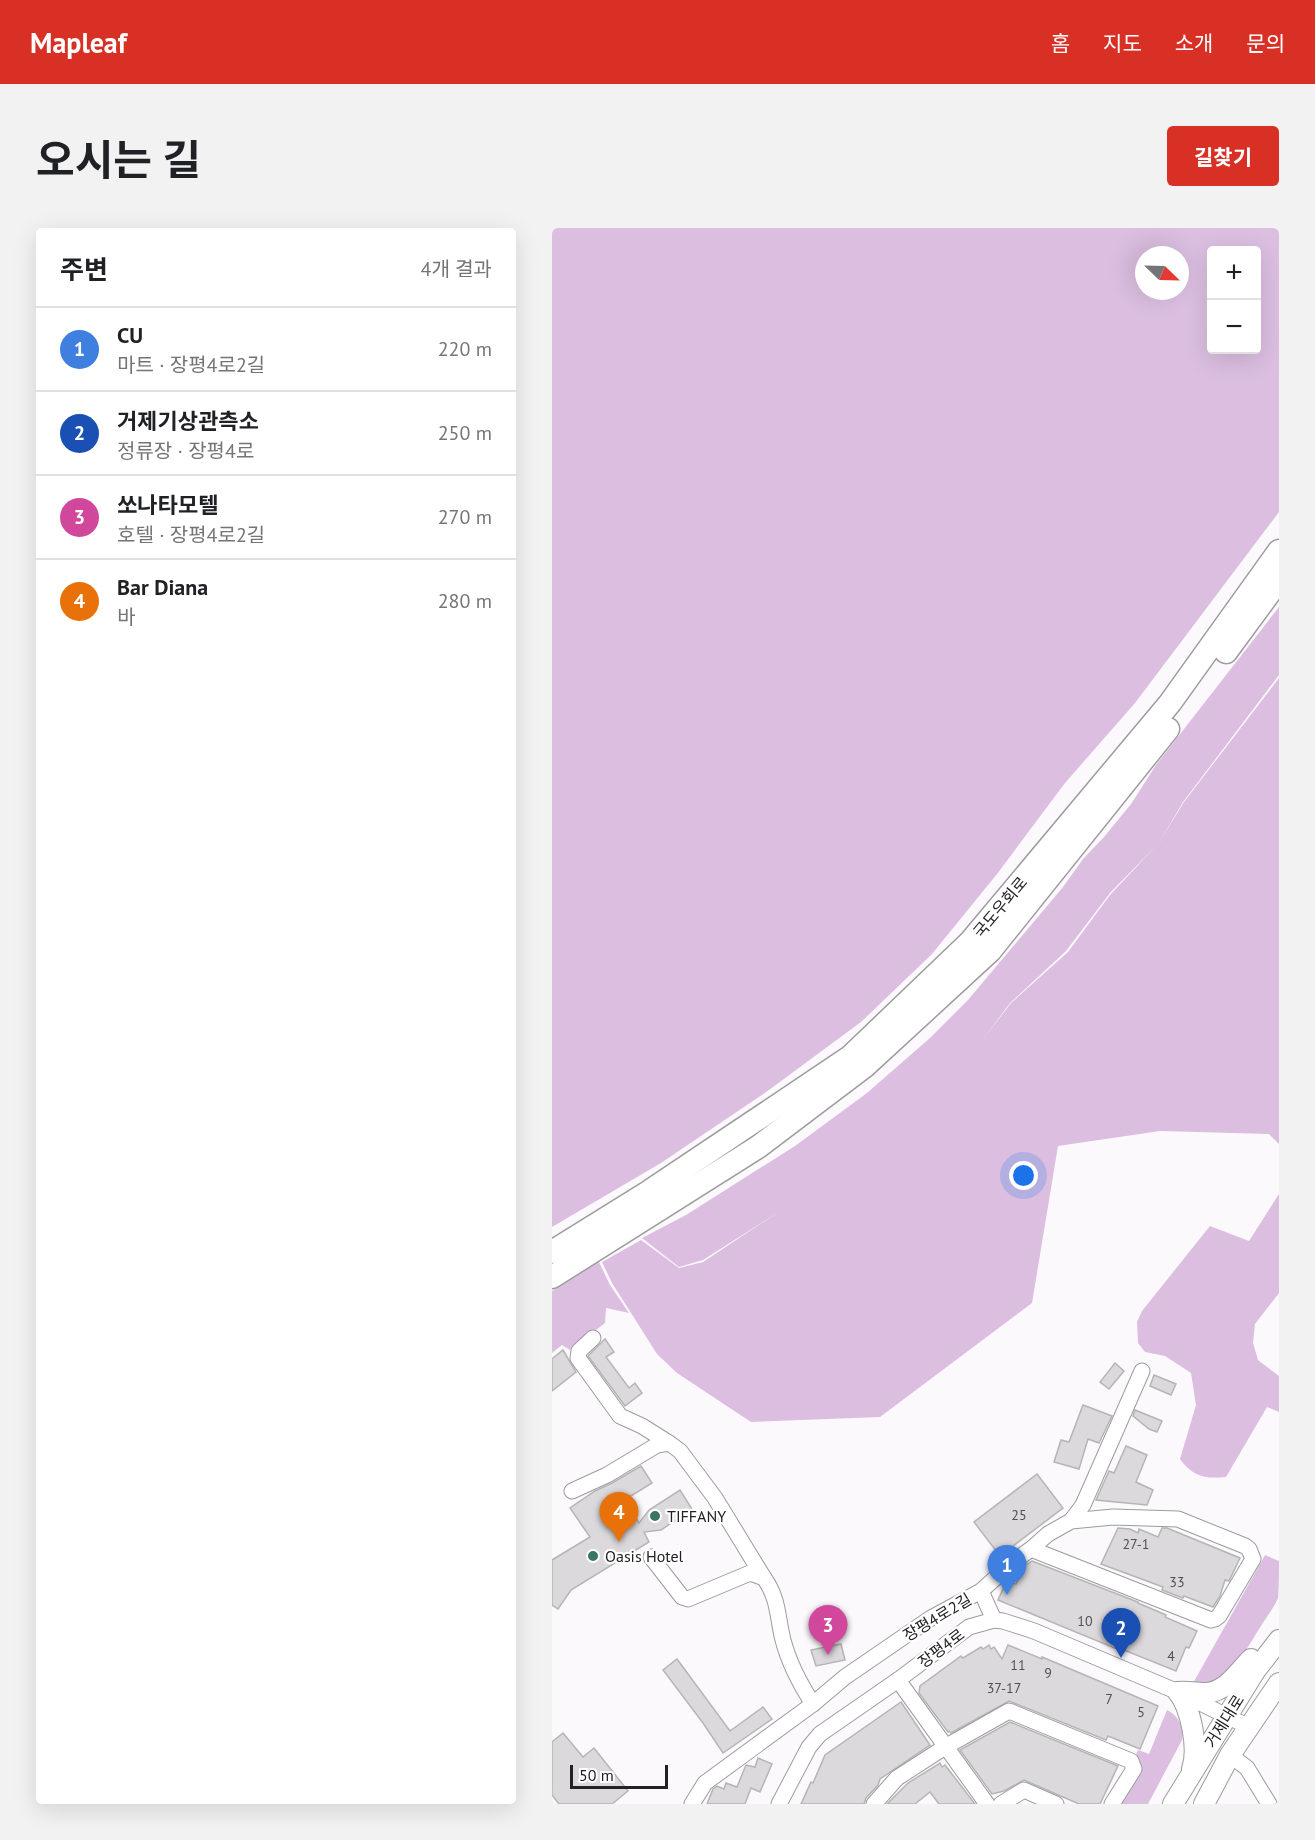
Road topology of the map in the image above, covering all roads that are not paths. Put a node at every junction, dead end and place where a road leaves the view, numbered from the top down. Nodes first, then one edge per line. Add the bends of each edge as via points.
1 (1279, 551) edge
2 (1279, 580) edge
3 (659, 1198) junction
4 (552, 1252) edge
5 (552, 1277) edge
6 (592, 1338) dead end
7 (1143, 1371) dead end
8 (669, 1443) junction
9 (572, 1491) dead end
10 (1071, 1521) junction
11 (1031, 1549) junction
12 (651, 1557) dead end
13 (764, 1578) junction
14 (981, 1591) junction
15 (994, 1620) junction
16 (1277, 1642) edge
17 (897, 1680) junction
18 (1279, 1683) edge
19 (1178, 1692) junction
20 (813, 1704) junction
21 (1228, 1715) junction
22 (1249, 1727) junction
23 (945, 1747) junction
24 (1230, 1755) junction
25 (1189, 1778) junction
26 (692, 1804) edge
27 (779, 1804) edge
28 (874, 1804) edge
29 (987, 1804) edge
30 (1001, 1804) edge
31 (1056, 1804) edge
32 (1112, 1804) edge
33 (1173, 1804) edge
34 (1204, 1804) edge
35 (1269, 1804) edge

1 - 3 highway, 국도우회로 via 1170,703 970,942 850,1057
2 - 3 highway, 국도우회로 via 1171,726 990,951 865,1066 815,1106 758,1147
3 - 4 highway
3 - 5 highway
6 - 8 street via 579,1351 578,1358 620,1416
7 - 10 street via 1083,1505
8 - 9 street via 657,1444
8 - 13 street via 680,1451 715,1498
10 - 11 street, 장평4로2길
10 - 11 street via 1113,1516 1178,1519 1249,1549 1253,1559 1219,1616 1210,1620
11 - 14 street, 장평4로2길
12 - 13 street via 682,1597 688,1599 750,1573
13 - 20 street via 776,1600 783,1642 797,1678
14 - 15 street
14 - 20 street, 장평4로2길 via 886,1648
15 - 17 street, 장평4로 via 969,1627
15 - 19 street via 1034,1631
16 - 19 main road via 1250,1660 1220,1689 1207,1693
16 - 21 main road, 거제대로
17 - 23 street
17 - 27 street, 장평4로 via 820,1734
18 - 22 main road, 거제대로
19 - 21 street
19 - 25 main road via 1185,1701 1193,1734 1194,1765
20 - 26 street, 장평4로2길 via 705,1783
21 - 22 street
21 - 25 main road, 거제대로
22 - 24 main road, 거제대로
23 - 28 street via 897,1778
23 - 29 street
23 - 32 street via 1009,1711 1131,1761 1134,1769
24 - 34 main road, 거제대로
24 - 35 street via 1247,1768
25 - 33 main road, 거제대로
30 - 31 street via 1024,1790

